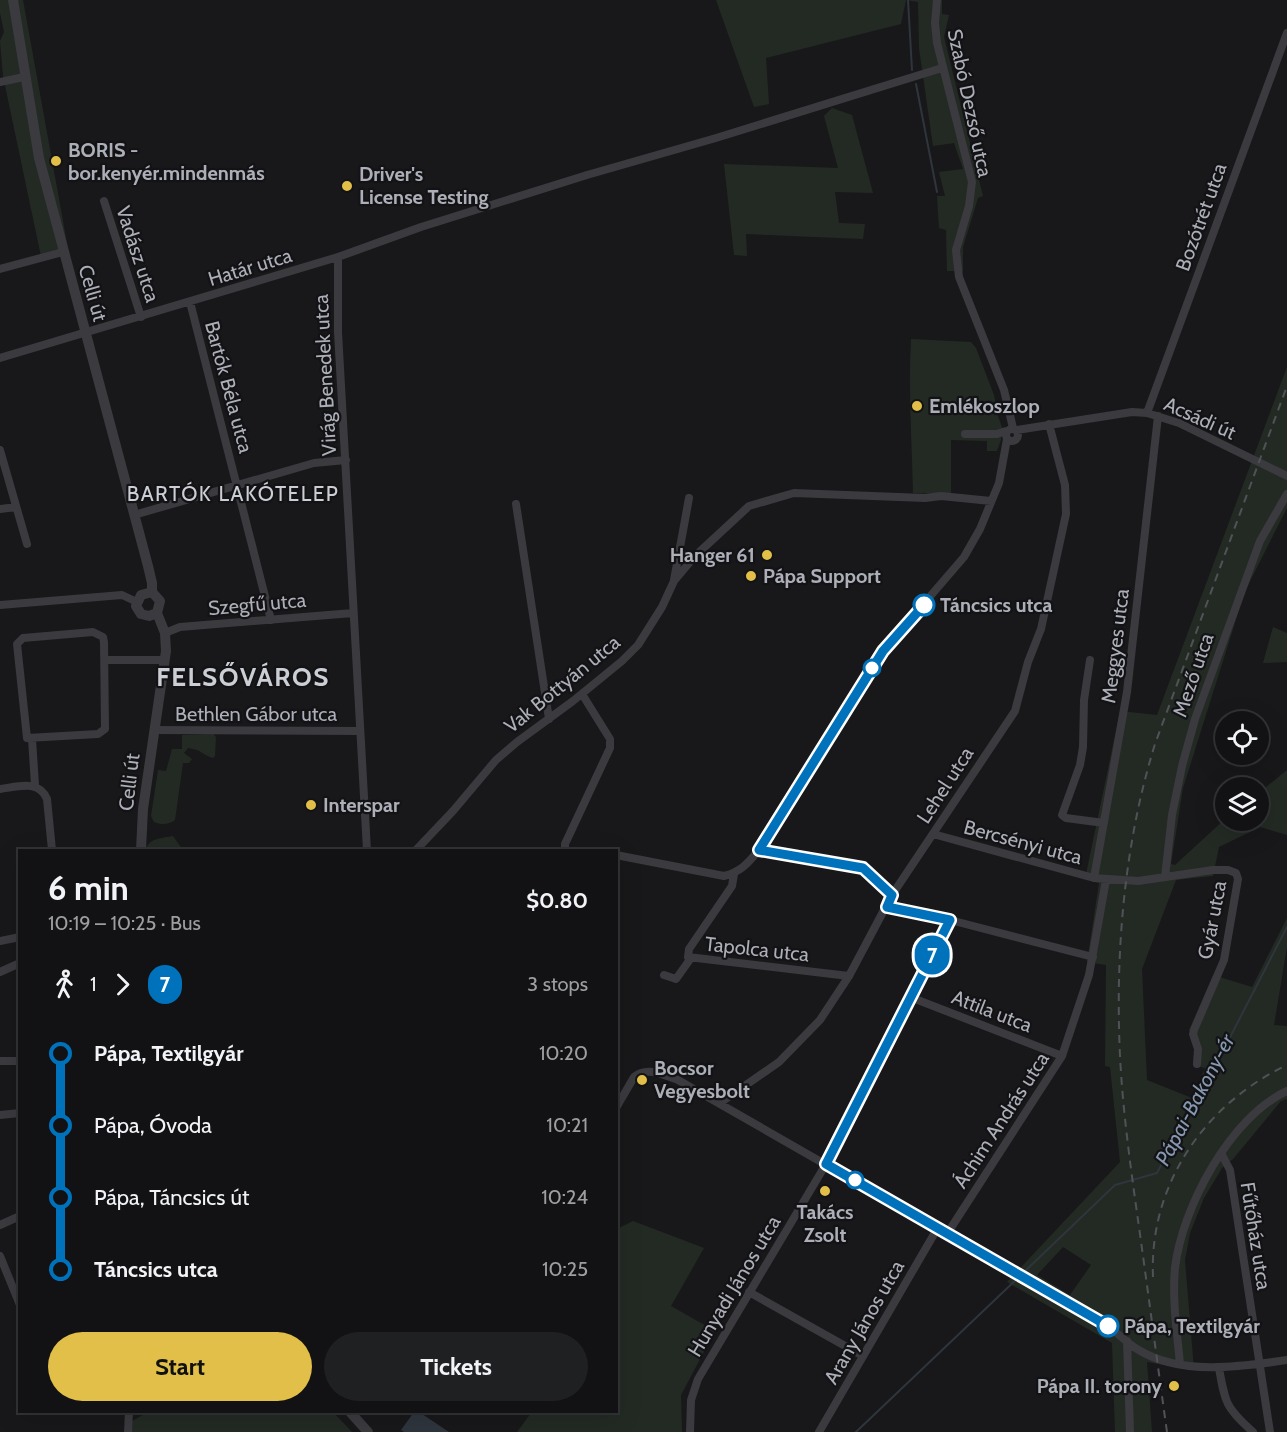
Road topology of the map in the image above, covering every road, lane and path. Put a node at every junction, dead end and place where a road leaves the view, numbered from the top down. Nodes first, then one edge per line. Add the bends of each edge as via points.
1 (13, 0) edge
2 (937, 0) edge
3 (1287, 33) edge
4 (942, 68) junction
5 (24, 76) junction
6 (0, 82) edge
7 (104, 201) dead end
8 (63, 252) junction
9 (338, 257) junction
10 (0, 269) edge
11 (190, 302) junction
12 (141, 316) junction
13 (86, 333) junction
14 (0, 358) edge
15 (1147, 413) junction
16 (1158, 416) junction
17 (1049, 424) junction
18 (1011, 433) junction
19 (965, 434) dead end
20 (0, 450) edge
21 (346, 460) junction
22 (1287, 476) edge
23 (238, 485) junction
24 (1287, 494) edge
25 (689, 498) dead end
26 (991, 501) junction
27 (516, 504) dead end
28 (16, 507) junction
29 (0, 509) edge
30 (134, 515) junction
31 (27, 544) dead end
32 (674, 581) junction
33 (152, 592) junction
34 (137, 602) junction
35 (0, 605) edge
36 (157, 613) junction
37 (353, 613) junction
38 (271, 620) junction
39 (165, 633) junction
40 (106, 660) junction
41 (165, 660) junction
42 (1090, 660) dead end
43 (582, 694) junction
44 (549, 719) junction
45 (154, 730) junction
46 (359, 731) junction
47 (32, 739) junction
48 (35, 785) junction
49 (0, 789) edge
50 (1104, 823) junction
51 (933, 834) junction
52 (52, 849) edge
53 (141, 849) edge
54 (367, 849) edge
55 (417, 849) edge
56 (565, 849) edge
57 (759, 850) junction
58 (618, 855) edge
59 (734, 874) junction
60 (1166, 877) junction
61 (1094, 878) junction
62 (1106, 879) junction
63 (892, 895) junction
64 (887, 907) junction
65 (950, 920) junction
66 (18, 937) edge
67 (0, 941) edge
68 (1093, 957) junction
69 (691, 958) junction
70 (18, 964) edge
71 (0, 972) edge
72 (664, 975) dead end
73 (849, 976) junction
74 (910, 997) junction
75 (1062, 1056) junction
76 (0, 1061) edge
77 (18, 1061) edge
78 (1197, 1064) dead end
79 (1287, 1091) edge
80 (720, 1103) junction
81 (618, 1105) edge
82 (18, 1113) edge
83 (0, 1115) edge
84 (1221, 1153) junction
85 (826, 1164) junction
86 (18, 1217) edge
87 (0, 1225) edge
88 (937, 1228) junction
89 (947, 1234) junction
90 (0, 1256) edge
91 (749, 1292) junction
92 (18, 1300) edge
93 (1126, 1341) junction
94 (863, 1356) junction
95 (1287, 1360) edge
96 (1180, 1364) junction
97 (1259, 1364) junction
98 (1219, 1368) junction
99 (123, 1413) edge
100 (129, 1413) edge
101 (351, 1413) edge
102 (359, 1413) edge
103 (367, 1431) edge
104 (820, 1431) edge
105 (125, 1432) edge
106 (690, 1432) edge
107 (1130, 1432) edge
108 (1253, 1432) edge
109 (1270, 1432) edge

1 - 5 street, Celli út
2 - 4 street, Szabó Dezső utca via 935,23
3 - 15 street, Bozótrét utca
4 - 9 street, Határ utca via 587,175
4 - 18 street, Szabó Dezső utca via 972,182 956,250 959,277 1004,390
5 - 6 street
5 - 8 street, Celli út via 39,158
7 - 12 street, Vadász utca
8 - 10 street
8 - 13 street, Celli út
9 - 11 street, Határ utca
9 - 21 street, Virág Benedek utca
11 - 12 street, Határ utca
11 - 23 street, Bartók Béla utca
12 - 13 street, Határ utca
13 - 14 street, Határ utca
13 - 30 street, Celli út
15 - 16 street, Acsádi út
15 - 17 street, Acsádi út
16 - 22 street, Acsádi út
16 - 50 street, Meggyes utca via 1129,681
17 - 18 street, Acsádi út
17 - 51 street, Lehel utca via 1065,485 1066,514 1041,629 1015,711
18 - 19 street, Acsádi út
18 - 26 street
20 - 28 street
21 - 23 street via 314,464
21 - 37 street, Virág Benedek utca
23 - 30 street
23 - 38 street, Bartók Béla utca
24 - 60 street, Mező utca via 1260,541 1195,719 1173,806
25 - 32 street
26 - 32 street, Vak Bottyán utca via 794,493 749,506
26 - 57 street via 964,556 883,651
27 - 44 street
28 - 29 street
28 - 31 street
30 - 33 street, Celli út
32 - 43 street, Vak Bottyán utca via 638,645
33 - 34 street via 144,593
33 - 36 street, Celli út via 160,601
34 - 35 street via 122,595
34 - 36 street via 141,614
36 - 39 street, Celli út
37 - 38 street, Szegfű utca
37 - 46 street, Virág Benedek utca
38 - 39 street, Szegfű utca via 180,627
39 - 41 street, Celli út
40 - 41 street
40 - 47 street via 102,733
40 - 47 street via 103,637 98,633 20,640 17,644 27,738
41 - 45 street, Celli út
42 - 50 street via 1080,765 1062,814 1066,818
43 - 44 street, Vak Bottyán utca
43 - 56 street via 610,739 610,748
44 - 55 street, Vak Bottyán utca via 496,760
45 - 46 street, Bethlen Gábor utca
45 - 53 street, Celli út
46 - 54 street, Virág Benedek utca
47 - 48 street
48 - 49 street
48 - 52 street via 46,799
50 - 61 street, Meggyes utca
51 - 61 street, Bercsényi utca
51 - 63 street, Lehel utca
57 - 59 street
57 - 63 street via 863,868
58 - 59 street via 724,876
59 - 69 street, Tapolca utca via 732,886 689,949
60 - 62 street, Gyár utca via 1138,881
60 - 78 street, Gyár utca via 1213,870 1233,871 1238,876 1224,960 1193,1034
61 - 62 street, Bercsényi utca
62 - 68 street, Áchim András utca
63 - 64 street, Lehel utca
64 - 65 street
64 - 73 street, Lehel utca
65 - 68 street
65 - 74 street, Hunyadi János utca
66 - 67 street
68 - 75 street, Áchim András utca
69 - 72 street via 676,979
69 - 73 street, Tapolca utca
70 - 71 street
73 - 80 street, Lehel utca via 800,1043
74 - 75 street, Attila utca
74 - 85 street, Hunyadi János utca
75 - 89 street, Áchim András utca
76 - 77 street
79 - 84 street via 1255,1113
80 - 81 street via 678,1080 643,1072 634,1077
80 - 85 street
82 - 83 street
84 - 96 street via 1197,1195 1177,1256 1174,1295
84 - 97 street, Fűtőház utca via 1230,1170
85 - 88 street
85 - 91 street, Hunyadi János utca
86 - 87 street
88 - 89 street
88 - 94 street, Arany János utca
89 - 93 street via 1108,1326
90 - 92 street
91 - 94 street
91 - 106 street, Hunyadi János utca via 695,1386
93 - 96 street via 1157,1359
93 - 107 street
94 - 104 street, Arany János utca
95 - 97 street
96 - 98 street
97 - 98 street
97 - 109 street, Fűtőház utca
98 - 108 street via 1224,1399
99 - 105 street
100 - 105 street
101 - 103 street
102 - 103 street

